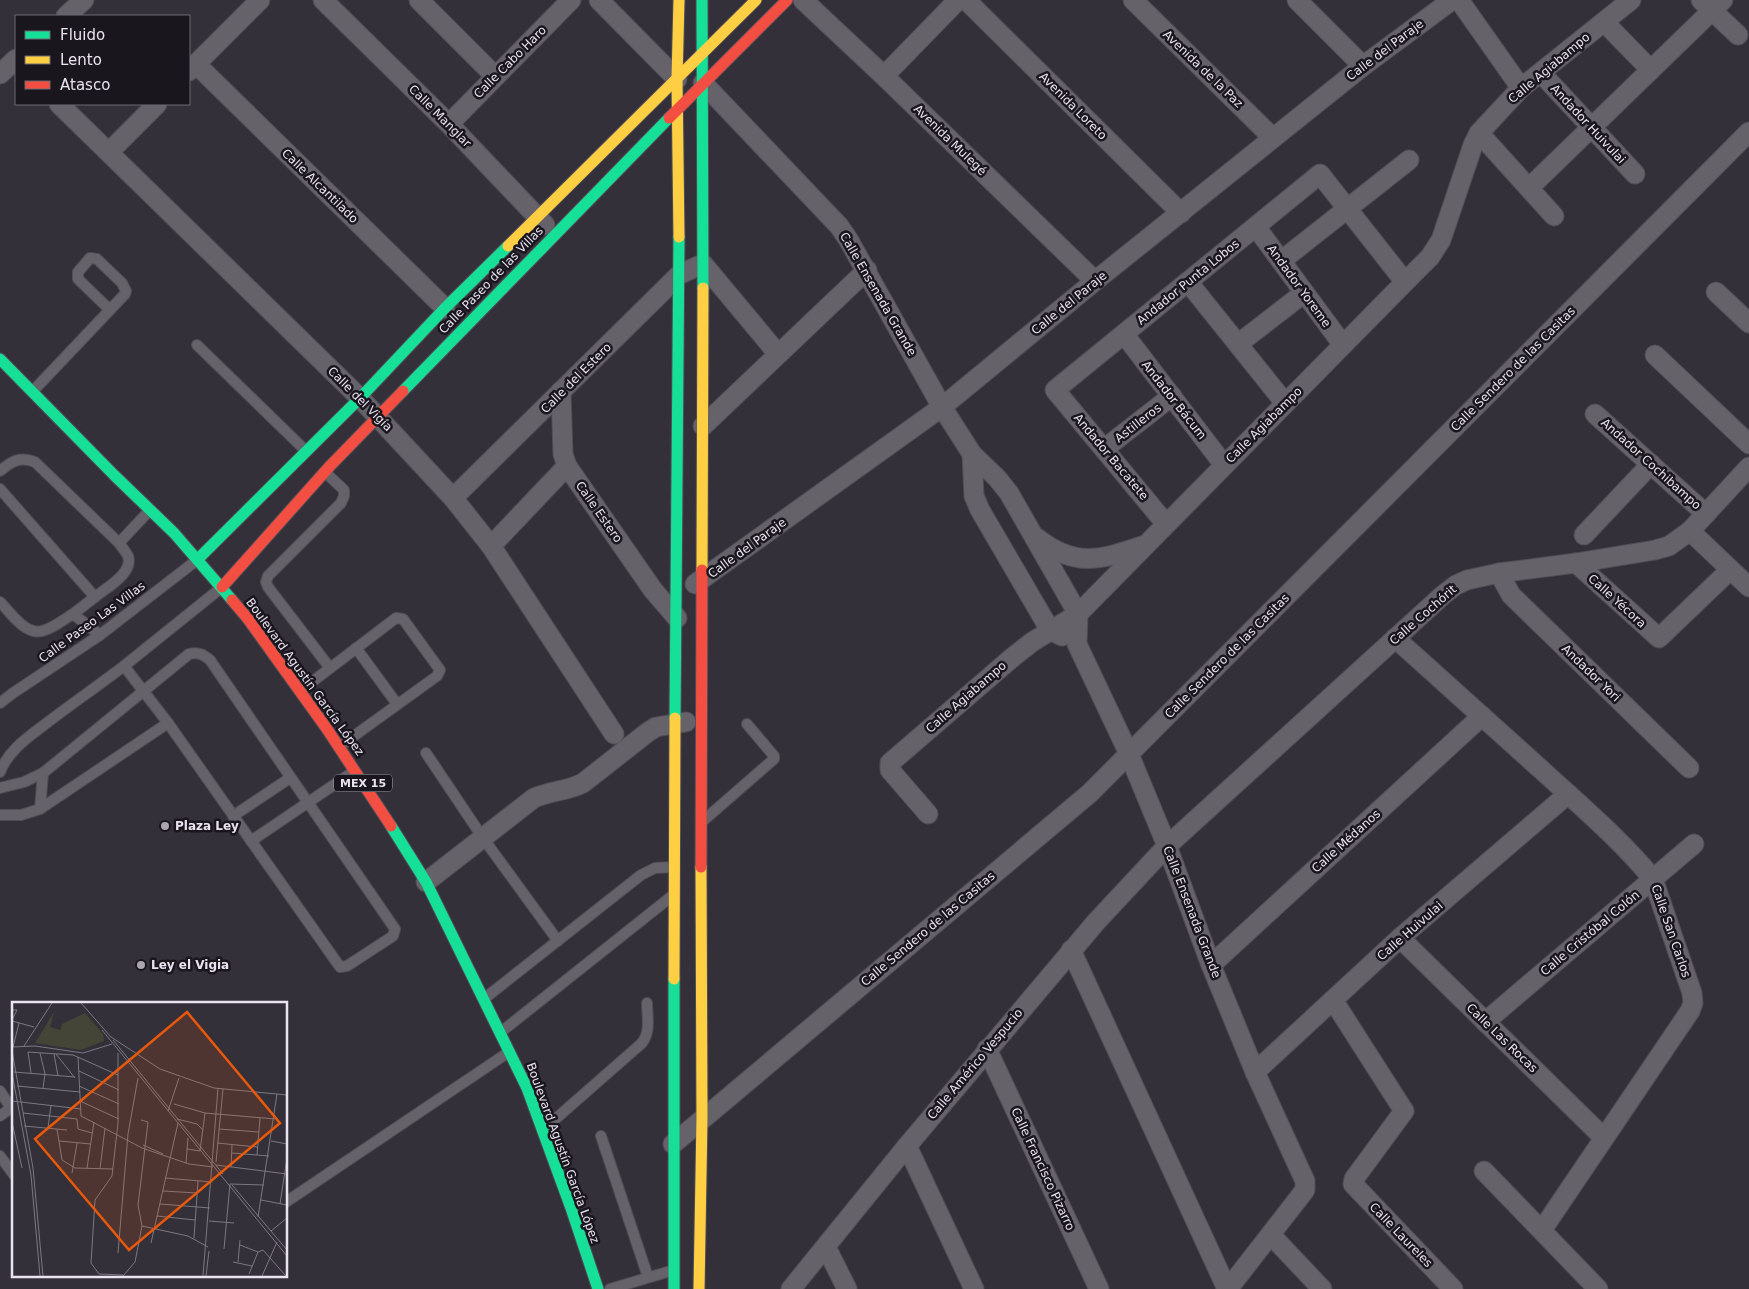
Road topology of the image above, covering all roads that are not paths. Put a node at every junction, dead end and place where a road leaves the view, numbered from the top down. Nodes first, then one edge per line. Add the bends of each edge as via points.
1 (84, 0) edge
2 (260, 0) edge
3 (323, 0) edge
4 (419, 0) edge
5 (571, 0) edge
6 (599, 0) edge
7 (679, 0) edge
8 (702, 0) edge
9 (756, 0) edge
10 (787, 0) edge
11 (803, 0) edge
12 (958, 0) edge
13 (966, 0) edge
14 (1133, 0) edge
15 (1296, 0) edge
16 (1452, 0) edge
17 (1459, 0) edge
18 (1632, 0) edge
19 (1712, 3) edge
20 (67, 15) edge
21 (1604, 22) junction
22 (1738, 35) dead end
23 (701, 54) junction
24 (15, 62) edge
25 (1363, 66) junction
26 (192, 68) edge
27 (1651, 70) junction
28 (1541, 73) junction
29 (0, 74) edge
30 (495, 76) junction
31 (884, 76) junction
32 (676, 79) junction
33 (703, 83) junction
34 (1522, 88) junction
35 (59, 105) edge
36 (156, 105) edge
37 (677, 110) junction
38 (449, 124) junction
39 (1592, 127) junction
40 (1749, 132) edge
41 (1479, 133) junction
42 (1273, 138) junction
43 (109, 152) junction
44 (1409, 160) dead end
45 (1635, 174) dead end
46 (1529, 188) junction
47 (1348, 209) junction
48 (1181, 212) junction
49 (537, 216) junction
50 (1554, 216) dead end
51 (1256, 227) junction
52 (555, 235) junction
53 (1281, 261) junction
54 (703, 264) junction
55 (867, 270) junction
56 (680, 274) junction
57 (1095, 280) junction
58 (1188, 282) junction
59 (1405, 282) junction
60 (1716, 292) dead end
61 (1304, 293) junction
62 (445, 308) junction
63 (110, 310) junction
64 (1749, 323) edge
65 (1124, 334) junction
66 (1238, 344) junction
67 (197, 345) dead end
68 (1343, 345) junction
69 (778, 354) junction
70 (1655, 355) dead end
71 (0, 359) edge
72 (1055, 390) joint
73 (32, 392) junction
74 (561, 392) junction
75 (1172, 396) junction
76 (360, 398) junction
77 (1285, 403) junction
78 (942, 407) junction
79 (1595, 414) dead end
80 (378, 416) junction
81 (703, 426) junction
82 (1749, 444) edge
83 (1104, 449) junction
84 (972, 454) junction
85 (315, 462) junction
86 (1651, 464) junction
87 (1224, 465) junction
88 (566, 466) junction
89 (1749, 467) edge
90 (0, 471) edge
91 (0, 489) edge
92 (453, 498) junction
93 (150, 510) junction
94 (1706, 514) junction
95 (1166, 524) junction
96 (1690, 531) junction
97 (1033, 535) junction
98 (1584, 536) dead end
99 (119, 543) junction
100 (1146, 545) junction
101 (490, 546) junction
102 (198, 559) junction
103 (1576, 563) junction
104 (1730, 570) junction
105 (1499, 573) junction
106 (702, 580) junction
107 (222, 587) junction
108 (1749, 587) edge
109 (677, 593) junction
110 (95, 597) junction
111 (0, 602) edge
112 (73, 614) junction
113 (1078, 614) junction
114 (677, 618) junction
115 (1050, 630) junction
116 (100, 635) junction
117 (1395, 638) junction
118 (1077, 644) junction
119 (356, 648) junction
120 (124, 666) junction
121 (330, 668) junction
122 (144, 690) junction
123 (300, 691) junction
124 (0, 703) edge
125 (397, 704) junction
126 (1482, 716) junction
127 (701, 720) junction
128 (168, 722) junction
129 (675, 723) junction
130 (747, 724) dead end
131 (614, 734) dead end
132 (339, 746) junction
133 (426, 753) dead end
134 (1129, 754) junction
135 (1689, 768) dead end
136 (355, 771) junction
137 (0, 772) edge
138 (43, 773) junction
139 (290, 778) junction
140 (0, 788) edge
141 (1568, 794) junction
142 (307, 803) junction
143 (40, 809) junction
144 (928, 814) dead end
145 (0, 815) edge
146 (233, 816) junction
147 (702, 822) junction
148 (483, 838) junction
149 (251, 841) junction
150 (1694, 844) dead end
151 (1167, 846) junction
152 (675, 867) junction
153 (1653, 879) junction
154 (426, 882) junction
155 (675, 894) junction
156 (1400, 938) junction
157 (558, 941) junction
158 (1071, 950) junction
159 (1211, 964) junction
160 (484, 999) junction
161 (1333, 1000) junction
162 (647, 1003) dead end
163 (1485, 1022) junction
164 (500, 1032) junction
165 (987, 1049) junction
166 (510, 1052) junction
167 (1255, 1072) junction
168 (0, 1092) edge
169 (12, 1108) edge
170 (12, 1110) edge
171 (0, 1116) edge
172 (702, 1118) junction
173 (543, 1130) junction
174 (601, 1136) dead end
175 (1604, 1138) junction
176 (673, 1144) junction
177 (907, 1146) junction
178 (0, 1156) edge
179 (1484, 1171) dead end
180 (12, 1172) edge
181 (288, 1201) edge
182 (1542, 1230) junction
183 (1270, 1235) junction
184 (826, 1246) junction
185 (674, 1270) junction
186 (648, 1277) junction
187 (598, 1289) edge
188 (610, 1289) edge
189 (674, 1289) edge
190 (700, 1289) edge
191 (791, 1289) edge
192 (847, 1289) edge
193 (974, 1289) edge
194 (1099, 1289) edge
195 (1228, 1289) edge
196 (1322, 1289) edge
197 (1453, 1289) edge
198 (1598, 1289) edge

1 - 20 street
2 - 26 street
3 - 38 street, Calle Manglar
4 - 30 street
5 - 30 street, Calle Cabo Haro
6 - 32 street
7 - 32 street
8 - 23 street
9 - 23 street, Calle Paseo de las Villas
10 - 33 street, Calle Paseo de las Villas
11 - 31 street, Avenida Mulegé
12 - 31 street
13 - 48 street, Avenida Loreto
14 - 42 street, Avenida de la Paz
15 - 25 street
16 - 25 street, Calle del Paraje
17 - 34 street
18 - 21 street, Calle Agiabampo
19 - 22 street
19 - 27 street
21 - 27 street
21 - 28 street, Calle Agiabampo
23 - 32 street, Calle Paseo de las Villas
23 - 33 street
24 - 29 street
25 - 42 street, Calle del Paraje
26 - 62 street, Calle Alcantilado
27 - 39 street
28 - 34 street, Calle Agiabampo
28 - 39 street, Andador Huivulai
30 - 38 street, Calle Cabo Haro
31 - 57 street, Avenida Mulegé
32 - 37 street
32 - 49 street, Calle Paseo de las Villas
33 - 37 street, Calle Paseo de las Villas
33 - 54 street
33 - 55 street, Calle Ensenada Grande via 839,226
34 - 41 street, Calle Agiabampo
35 - 43 street, Calle del Vigía
36 - 43 street
37 - 52 street, Calle Paseo de las Villas
37 - 56 street
38 - 49 street, Calle Manglar
39 - 45 street, Andador Huivulai
39 - 46 street
40 - 134 street, Calle Sendero de las Casitas
41 - 46 street
41 - 59 street, Calle Agiabampo via 1441,240 1430,257
42 - 48 street, Calle del Paraje
43 - 76 street, Calle del Vigía
44 - 47 street
46 - 50 street
47 - 51 street, Andador Punta Lobos via 1320,174
47 - 53 street
47 - 59 street
48 - 57 street, Calle del Paraje
49 - 52 street, Calle Manglar
49 - 62 street, Calle Paseo de las Villas
51 - 53 street, Andador Yoreme
51 - 58 street, Andador Punta Lobos
52 - 80 street, Calle Paseo de las Villas
53 - 61 street, Andador Yoreme
54 - 56 street, Calle del Estero
54 - 69 street
54 - 81 street
55 - 69 street
55 - 78 street, Calle Ensenada Grande
56 - 74 street, Calle del Estero
56 - 109 street
57 - 78 street, Calle del Paraje
58 - 65 street, Andador Punta Lobos
58 - 66 street
59 - 68 street, Calle Agiabampo
60 - 64 street
61 - 66 street
61 - 68 street, Andador Yoreme
62 - 76 street, Calle Paseo de las Villas
63 - 63 lane via 78,279 78,272 90,258 97,259 126,288 125,294
63 - 73 lane
65 - 72 street, Andador Punta Lobos
65 - 75 street, Andador Bácum
66 - 77 street
67 - 85 lane
68 - 77 street, Calle Agiabampo
69 - 81 street
70 - 82 street
71 - 73 street, Boulevard Agustín García López / MEX 15
72 - 83 street, Andador Bacatete
73 - 93 street, Boulevard Agustín García López / MEX 15
74 - 88 street, Calle Estero
74 - 92 street, Calle del Estero
75 - 83 street, Astilleros
75 - 87 street, Andador Bácum
76 - 80 street, Calle del Vigía
76 - 85 street, Calle Paseo de las Villas
77 - 87 street, Calle Agiabampo
78 - 84 street, Calle Ensenada Grande
78 - 106 street, Calle del Paraje
79 - 86 street, Andador Cochibampo
80 - 85 street, Calle Paseo de las Villas
80 - 92 street, Calle del Vigía
81 - 106 street
83 - 95 street, Andador Bacatete
84 - 97 street, Calle Ensenada Grande via 1009,493
84 - 115 street, Calle Ensenada Grande via 974,496 980,510
85 - 102 street, Calle Paseo de las Villas
85 - 107 street, Calle Paseo de las Villas
85 - 121 lane via 344,490 344,496 268,576 266,582
86 - 94 street, Andador Cochibampo
86 - 98 street
87 - 95 street, Calle Agiabampo
88 - 101 street
88 - 114 street, Calle Estero via 653,590
89 - 94 street, Calle Cochórit
90 - 99 lane via 17,460 35,462
91 - 110 lane
92 - 101 street, Calle del Vigía
93 - 99 lane
93 - 102 street, Boulevard Agustín García López / MEX 15
94 - 96 street, Calle Cochórit
95 - 100 street, Calle Agiabampo
96 - 103 street, Calle Cochórit via 1669,546 1655,550
96 - 104 street
97 - 100 street via 1053,549 1085,559 1105,558
97 - 113 street, Calle Ensenada Grande
99 - 110 lane via 128,556 126,570
100 - 113 street, Calle Agiabampo
101 - 131 street, Calle del Vigía
102 - 107 street, Boulevard Agustín García López / MEX 15
102 - 116 lane, Calle Paseo Las Villas
103 - 104 street, Calle Yécora via 1658,638
103 - 105 street, Calle Cochórit
104 - 108 street
105 - 117 street, Calle Cochórit via 1456,585
105 - 135 street, Andador Yori via 1511,595
106 - 109 street, Calle del Paraje
106 - 127 street
107 - 120 lane
107 - 123 street, Boulevard Agustín García López / MEX 15
109 - 114 street
110 - 112 lane
111 - 112 lane via 29,630 37,632
112 - 116 lane
113 - 115 street, Calle Agiabampo
113 - 118 street, Calle Ensenada Grande
114 - 129 street
115 - 118 street
115 - 144 street, Calle Agiabampo via 1013,657 890,763 890,770
116 - 124 lane, Calle Paseo Las Villas
117 - 126 street, Calle San Carlos
117 - 151 street, Calle Cochórit
118 - 134 street, Calle Ensenada Grande
119 - 121 lane
119 - 125 lane
119 - 125 lane via 400,618 440,670 437,676
120 - 122 lane
120 - 137 lane via 18,746
121 - 123 lane
122 - 128 lane
122 - 138 lane
122 - 139 lane via 189,654 206,657
123 - 132 street, Boulevard Agustín García López / MEX 15
125 - 132 lane
126 - 141 street, Calle San Carlos
126 - 159 street, Calle Médanos
127 - 129 street
127 - 147 street
128 - 143 lane
128 - 146 lane
129 - 148 street via 648,732 583,783 534,798
129 - 152 street
130 - 147 lane via 774,759
132 - 136 street, Boulevard Agustín García López / MEX 15
133 - 148 lane
134 - 151 street, Calle Ensenada Grande
134 - 172 street, Calle Sendero de las Casitas via 1090,793
136 - 142 lane
136 - 154 street, Boulevard Agustín García López / MEX 15
138 - 140 lane
138 - 143 lane
139 - 142 lane
139 - 146 lane
141 - 153 street, Calle San Carlos via 1630,852
141 - 156 street, Calle Huivulai
142 - 149 lane
142 - 149 lane via 395,929 393,936 340,967
143 - 145 lane via 21,815
146 - 149 lane
147 - 172 street
148 - 154 street
148 - 157 lane
150 - 153 street, Calle Cristóbal Colón
151 - 158 street, Calle Américo Vespucio
151 - 159 street, Calle Ensenada Grande
152 - 155 street
152 - 157 lane via 647,871
153 - 163 street, Calle Cristóbal Colón
153 - 175 street, Calle San Carlos via 1693,1003
154 - 160 street, Boulevard Agustín García López / MEX 15
155 - 164 lane
155 - 176 street
156 - 161 street, Calle Huivulai
156 - 163 street, Calle Las Rocas
157 - 160 lane
158 - 165 street, Calle Américo Vespucio
158 - 195 street
159 - 167 street, Calle Ensenada Grande
160 - 164 street, Boulevard Agustín García López / MEX 15
161 - 167 street, Calle Huivulai
161 - 197 street, Calle Laureles via 1404,1111 1353,1184
162 - 173 lane via 648,1031 642,1043
163 - 175 street, Calle Las Rocas
164 - 166 street, Boulevard Agustín García López / MEX 15
165 - 177 street, Calle Américo Vespucio
165 - 194 street, Calle Francisco Pizarro
166 - 173 street, Boulevard Agustín García López / MEX 15
166 - 181 lane
167 - 183 street, Calle Ensenada Grande via 1305,1181 1304,1190
168 - 169 lane
170 - 171 lane
172 - 176 street, Calle Sendero de las Casitas
172 - 190 street
173 - 187 street, Boulevard Agustín García López / MEX 15
174 - 186 lane
175 - 182 street, Calle San Carlos
176 - 185 street
177 - 184 street, Calle Américo Vespucio
177 - 193 street
178 - 180 lane
179 - 182 street
182 - 198 street
183 - 195 street
183 - 196 street
184 - 191 street, Calle Américo Vespucio
184 - 192 street
185 - 186 lane
185 - 189 street
186 - 188 lane

